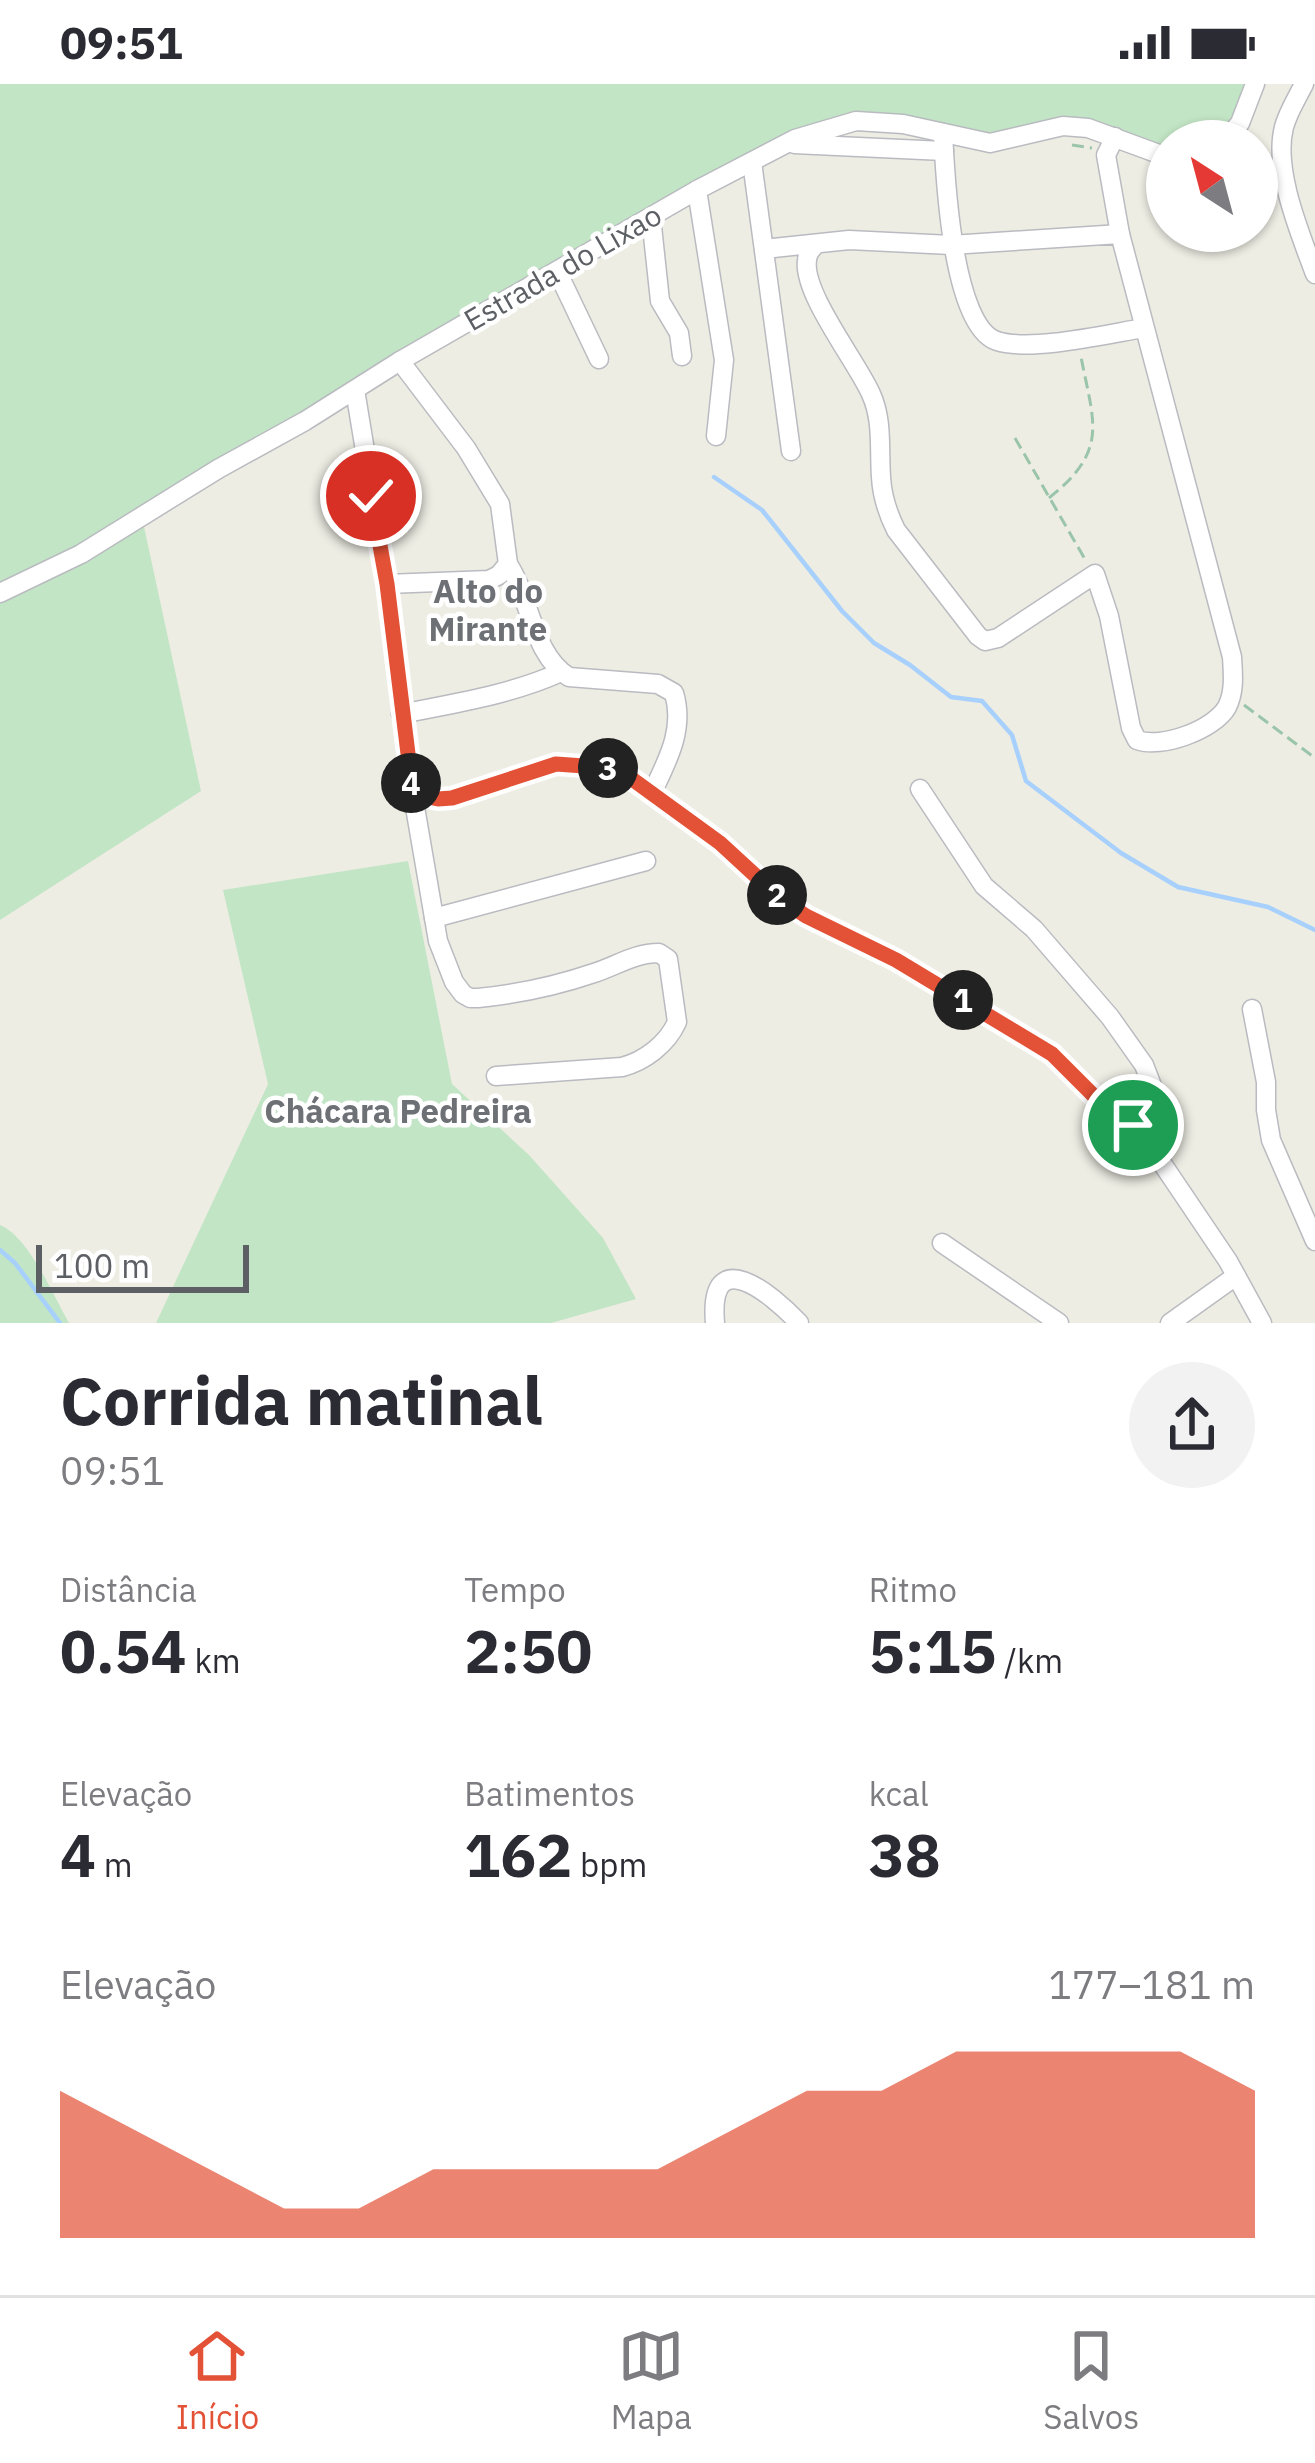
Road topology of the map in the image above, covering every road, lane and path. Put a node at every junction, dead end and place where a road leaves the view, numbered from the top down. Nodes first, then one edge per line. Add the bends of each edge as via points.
1 (1255, 84) edge
2 (1304, 84) edge
3 (1241, 120) edge
4 (1115, 137) junction
5 (943, 142) junction
6 (1146, 151) edge
7 (752, 162) junction
8 (698, 190) junction
9 (651, 217) junction
10 (1120, 235) junction
11 (816, 244) junction
12 (951, 245) junction
13 (764, 249) junction
14 (557, 271) junction
15 (1315, 274) edge
16 (1144, 328) junction
17 (1077, 338) junction
18 (682, 356) dead end
19 (599, 359) dead end
20 (400, 361) junction
21 (355, 390) junction
22 (716, 436) dead end
23 (1015, 438) dead end
24 (791, 451) dead end
25 (1049, 498) junction
26 (508, 564) junction
27 (1095, 574) junction
28 (387, 584) junction
29 (0, 593) edge
30 (561, 672) junction
31 (1231, 695) junction
32 (401, 714) junction
33 (1315, 758) edge
34 (920, 789) dead end
35 (652, 793) junction
36 (413, 794) junction
37 (646, 861) dead end
38 (434, 918) junction
39 (1252, 1009) dead end
40 (496, 1076) dead end
41 (1145, 1138) junction
42 (1315, 1241) edge
43 (942, 1243) dead end
44 (1236, 1276) junction
45 (715, 1323) edge
46 (799, 1323) edge
47 (1059, 1323) edge
48 (1170, 1323) edge
49 (1262, 1323) edge

1 - 3 street
2 - 15 street via 1282,131 1283,155
4 - 5 street, Estrada do Lixao via 1063,126 990,143
4 - 6 street, Estrada do Lixao
4 - 10 street via 1106,155
5 - 7 street, Estrada do Lixao via 903,124 856,121
5 - 12 street
7 - 8 street, Estrada do Lixao
7 - 13 street
8 - 9 street, Estrada do Lixao
8 - 22 street via 724,361
9 - 14 street, Estrada do Lixao
9 - 18 street via 660,301
10 - 12 street
10 - 16 street
11 - 12 street
11 - 13 street
11 - 27 street via 808,274 875,405 890,517 978,636 998,638
12 - 17 street via 971,310 989,338
13 - 24 street
14 - 19 street
14 - 20 street, Estrada do Lixao
16 - 17 street
16 - 31 street via 1232,657
17 - 25 path via 1093,442 1076,476
20 - 21 street, Estrada do Lixao
20 - 26 street via 500,504
21 - 28 street
21 - 29 street, Estrada do Lixao via 81,554
23 - 25 path
25 - 27 path
26 - 28 street via 489,580
26 - 30 street
27 - 31 street via 1137,740 1167,742 1206,726
28 - 32 street
30 - 32 street via 503,694
30 - 35 street via 674,693 676,736
31 - 33 path
32 - 36 street
34 - 41 street via 984,886 1034,929 1144,1065 1154,1091
35 - 36 street via 612,768 556,764 452,798
35 - 41 street via 806,916 1052,1054
36 - 38 street
37 - 38 street
38 - 40 street via 446,967 470,998 548,986 642,954 668,959 676,1022 649,1056 622,1067
39 - 42 street via 1271,1140
41 - 44 street
43 - 47 street
44 - 48 street
44 - 49 street
45 - 46 street via 718,1289 740,1280 766,1291

